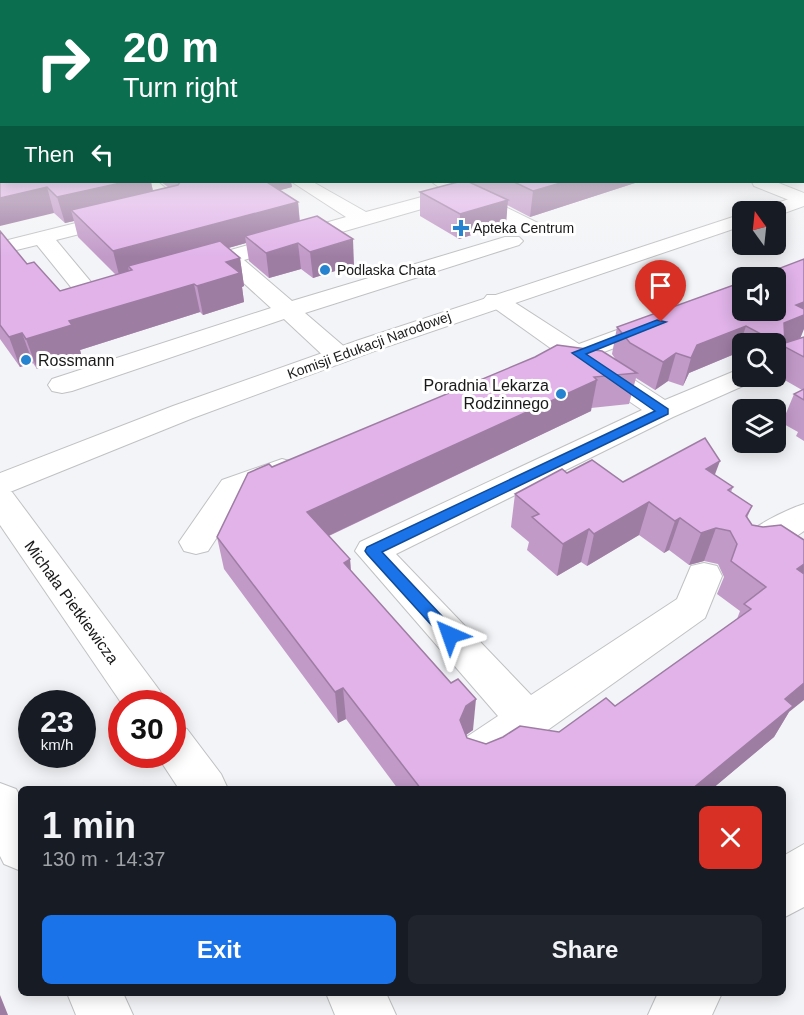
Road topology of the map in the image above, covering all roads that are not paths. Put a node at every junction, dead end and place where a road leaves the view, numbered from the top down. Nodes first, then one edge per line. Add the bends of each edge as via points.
1 (148, 183) edge
2 (303, 183) edge
3 (443, 183) edge
4 (764, 183) edge
5 (461, 192) junction
6 (804, 200) edge
7 (786, 206) edge
8 (363, 219) junction
9 (732, 223) edge
10 (42, 237) junction
11 (0, 248) edge
12 (229, 258) junction
13 (172, 274) edge
14 (137, 284) edge
15 (732, 295) edge
16 (495, 300) junction
17 (288, 310) junction
18 (577, 353) junction
19 (338, 355) junction
20 (533, 370) edge
21 (732, 380) edge
22 (62, 385) dead end
23 (663, 411) junction
24 (311, 458) edge
25 (0, 485) edge
26 (0, 500) edge
27 (804, 516) edge
28 (196, 542) dead end
29 (752, 548) edge
30 (704, 576) dead end
31 (135, 690) edge
32 (526, 719) junction
33 (481, 752) edge
34 (186, 763) edge
35 (203, 786) edge
36 (0, 805) edge
37 (18, 841) edge
38 (804, 869) edge
39 (786, 890) edge
40 (96, 996) edge
41 (355, 996) edge
42 (692, 996) edge
43 (105, 1015) edge
44 (368, 1015) edge
45 (676, 1015) edge

1 - 10 street via 175,204
2 - 8 street
3 - 5 street
4 - 6 street
5 - 8 street
5 - 17 street via 521,234
6 - 7 street
8 - 12 street
9 - 16 street, Komisji Edukacji Narodowej
10 - 11 street
10 - 14 street via 91,297
12 - 13 street
12 - 17 street
15 - 18 street
16 - 18 street
16 - 19 street, Komisji Edukacji Narodowej
17 - 19 street
17 - 22 street
18 - 20 street
18 - 23 street
19 - 25 street, Komisji Edukacji Narodowej
21 - 23 street
23 - 32 street via 372,551
24 - 28 street via 233,488
26 - 31 street, Michała Pietkiewicza
27 - 29 street
30 - 32 street via 692,608
32 - 33 street
34 - 35 street
36 - 37 street
38 - 39 street
40 - 43 street
41 - 44 street
42 - 45 street

